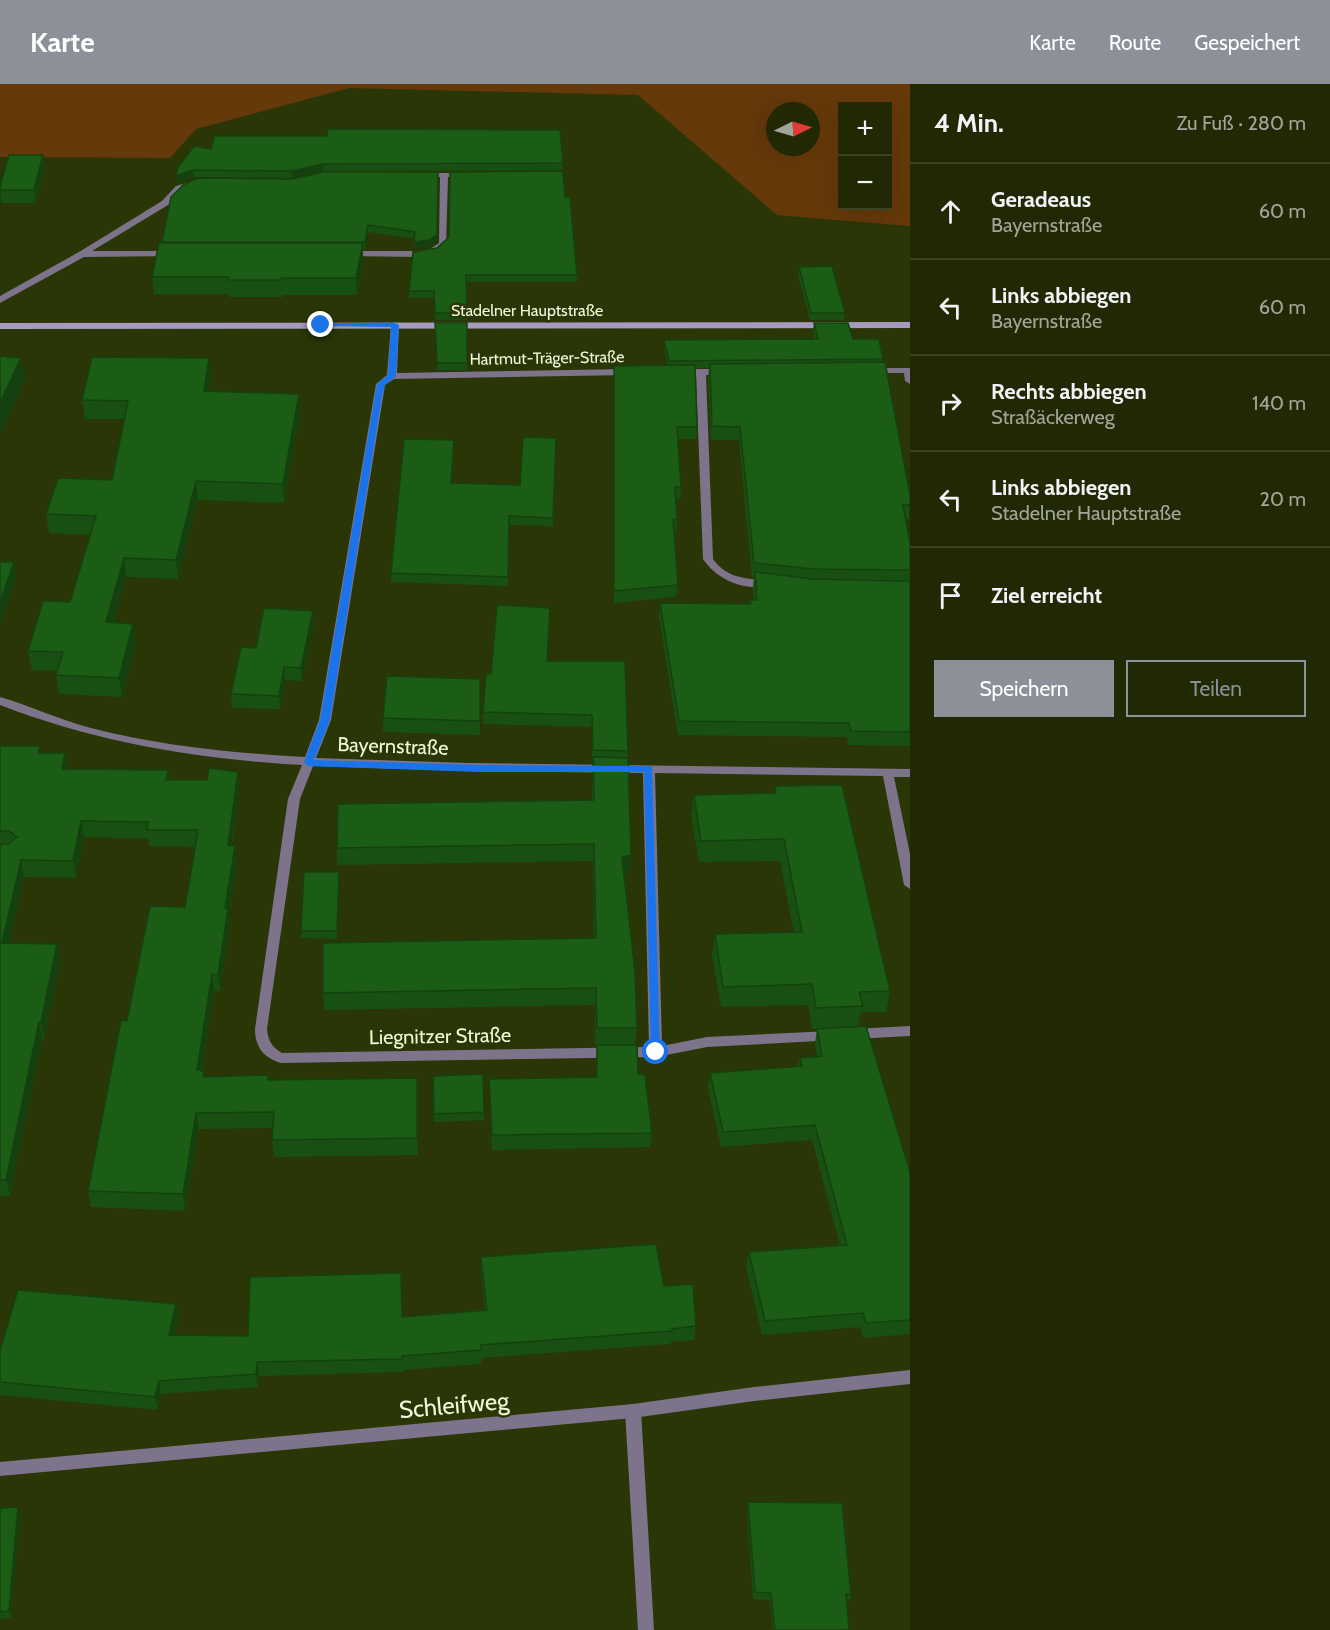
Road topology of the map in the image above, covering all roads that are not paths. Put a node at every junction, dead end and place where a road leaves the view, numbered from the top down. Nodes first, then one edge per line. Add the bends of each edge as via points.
1 (411, 175) edge
2 (444, 175) junction
3 (478, 175) edge
4 (209, 182) edge
5 (82, 254) junction
6 (176, 254) edge
7 (341, 254) edge
8 (0, 300) edge
9 (395, 325) junction
10 (910, 325) edge
11 (0, 326) edge
12 (862, 371) edge
13 (644, 372) edge
14 (667, 372) edge
15 (701, 372) junction
16 (736, 372) edge
17 (392, 376) junction
18 (910, 381) edge
19 (782, 585) edge
20 (0, 701) edge
21 (308, 762) junction
22 (649, 768) junction
23 (888, 773) junction
24 (910, 773) edge
25 (910, 885) edge
26 (910, 1031) edge
27 (656, 1052) junction
28 (910, 1377) edge
29 (633, 1412) junction
30 (0, 1469) edge
31 (646, 1630) edge

1 - 2 street
2 - 3 street
2 - 7 street via 443,244 422,254
4 - 5 street via 197,181 179,188 165,202
5 - 6 street
5 - 8 street
9 - 10 main road, Stadelner Hauptstraße
9 - 11 main road, Stadelner Hauptstraße
9 - 17 street
12 - 18 street via 908,370
13 - 17 street, Hartmut-Träger-Straße
14 - 15 street
15 - 16 street
15 - 19 street via 708,559 717,573 739,581
17 - 21 street, Liegnitzer Straße via 381,384 325,720
20 - 21 street, Bayernstraße via 140,743 202,754
21 - 22 street, Bayernstraße
21 - 27 street, Liegnitzer Straße via 294,799 261,1029 261,1041 270,1053 281,1058
22 - 23 street, Bayernstraße
22 - 27 street
23 - 24 street, Bayernstraße
23 - 25 street
26 - 27 street, Liegnitzer Straße via 707,1042
28 - 29 street, Schleifweg
29 - 30 street, Schleifweg
29 - 31 street

